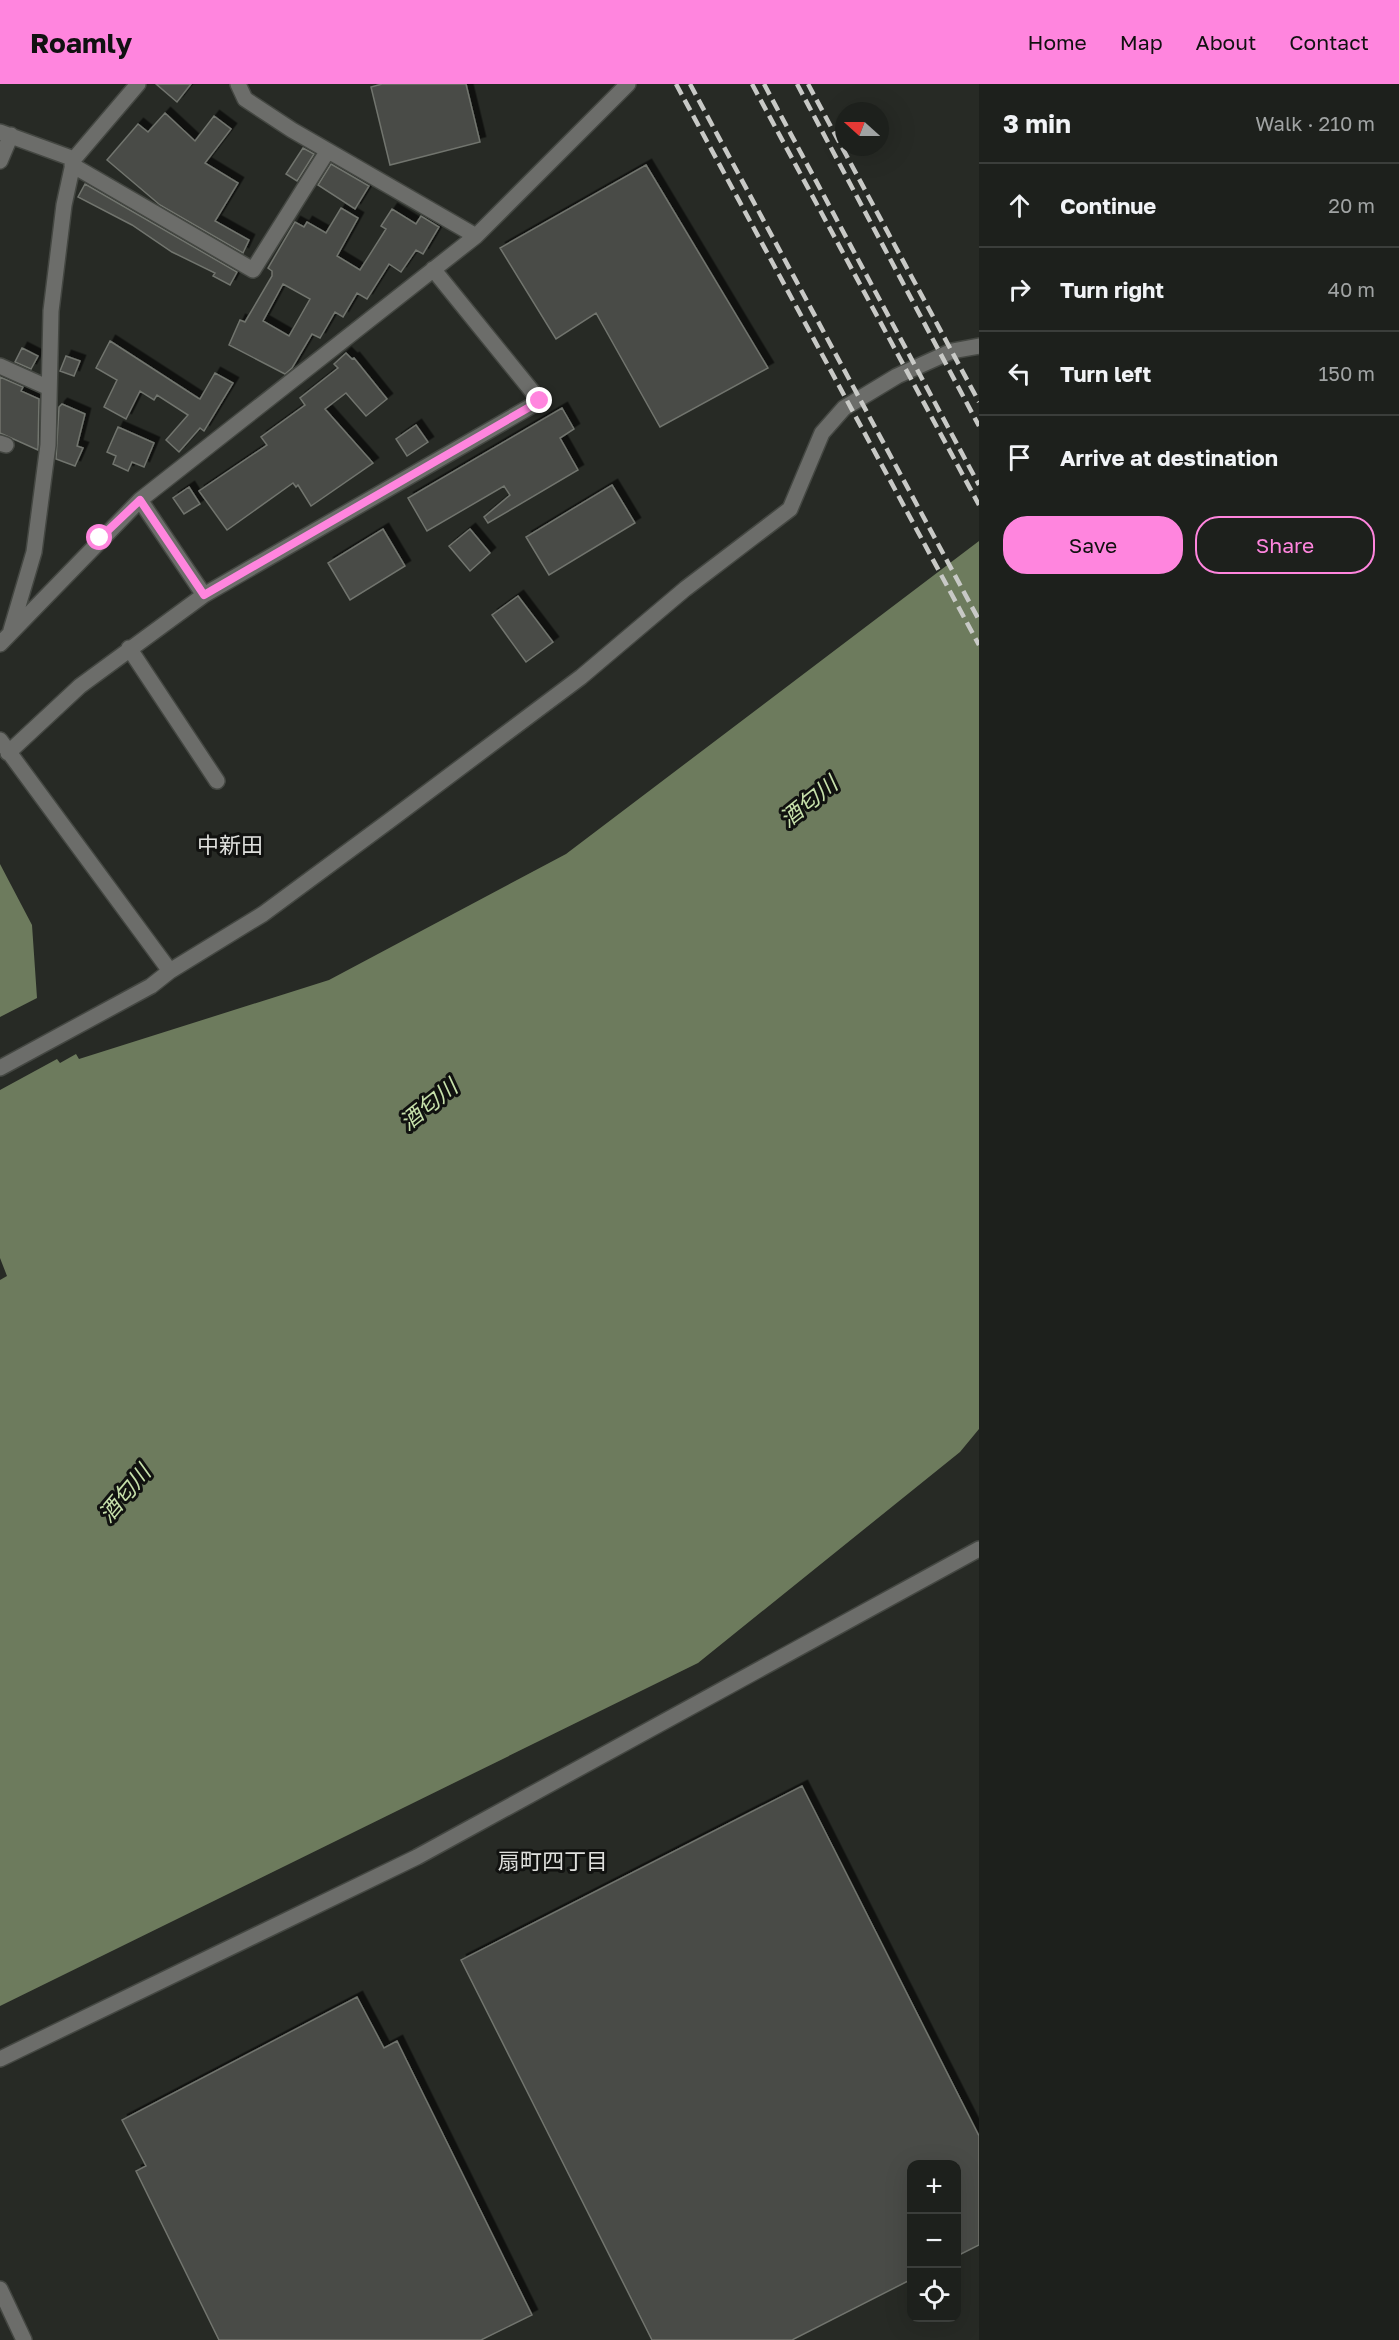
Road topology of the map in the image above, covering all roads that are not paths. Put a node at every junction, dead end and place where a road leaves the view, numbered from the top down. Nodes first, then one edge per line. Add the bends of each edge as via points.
1 (138, 84) edge
2 (238, 84) edge
3 (628, 84) edge
4 (6, 134) edge
5 (327, 152) junction
6 (0, 160) edge
7 (73, 162) junction
8 (476, 236) junction
9 (433, 269) junction
10 (979, 346) edge
11 (0, 366) edge
12 (49, 388) junction
13 (140, 500) junction
14 (204, 595) junction
15 (5, 639) edge
16 (129, 648) junction
17 (4, 747) edge
18 (217, 782) dead end
19 (170, 971) junction
20 (0, 1068) edge
21 (979, 1549) edge
22 (0, 2059) edge
23 (0, 2289) edge
24 (24, 2340) edge

1 - 7 street
2 - 5 street via 245,99
3 - 8 street
4 - 6 street
4 - 7 street
5 - 7 street via 253,270
5 - 8 street
7 - 12 street via 51,311
8 - 9 street
9 - 13 street
9 - 14 street via 540,401
10 - 19 street via 952,351 897,376 844,408 822,433 790,509 685,589 581,677 389,821 263,914
11 - 12 street
12 - 15 street via 48,445 34,552
13 - 14 street
13 - 15 street
14 - 16 street
16 - 17 street
16 - 18 street
17 - 19 street
19 - 20 street via 151,986
21 - 22 street via 417,1857
23 - 24 street

